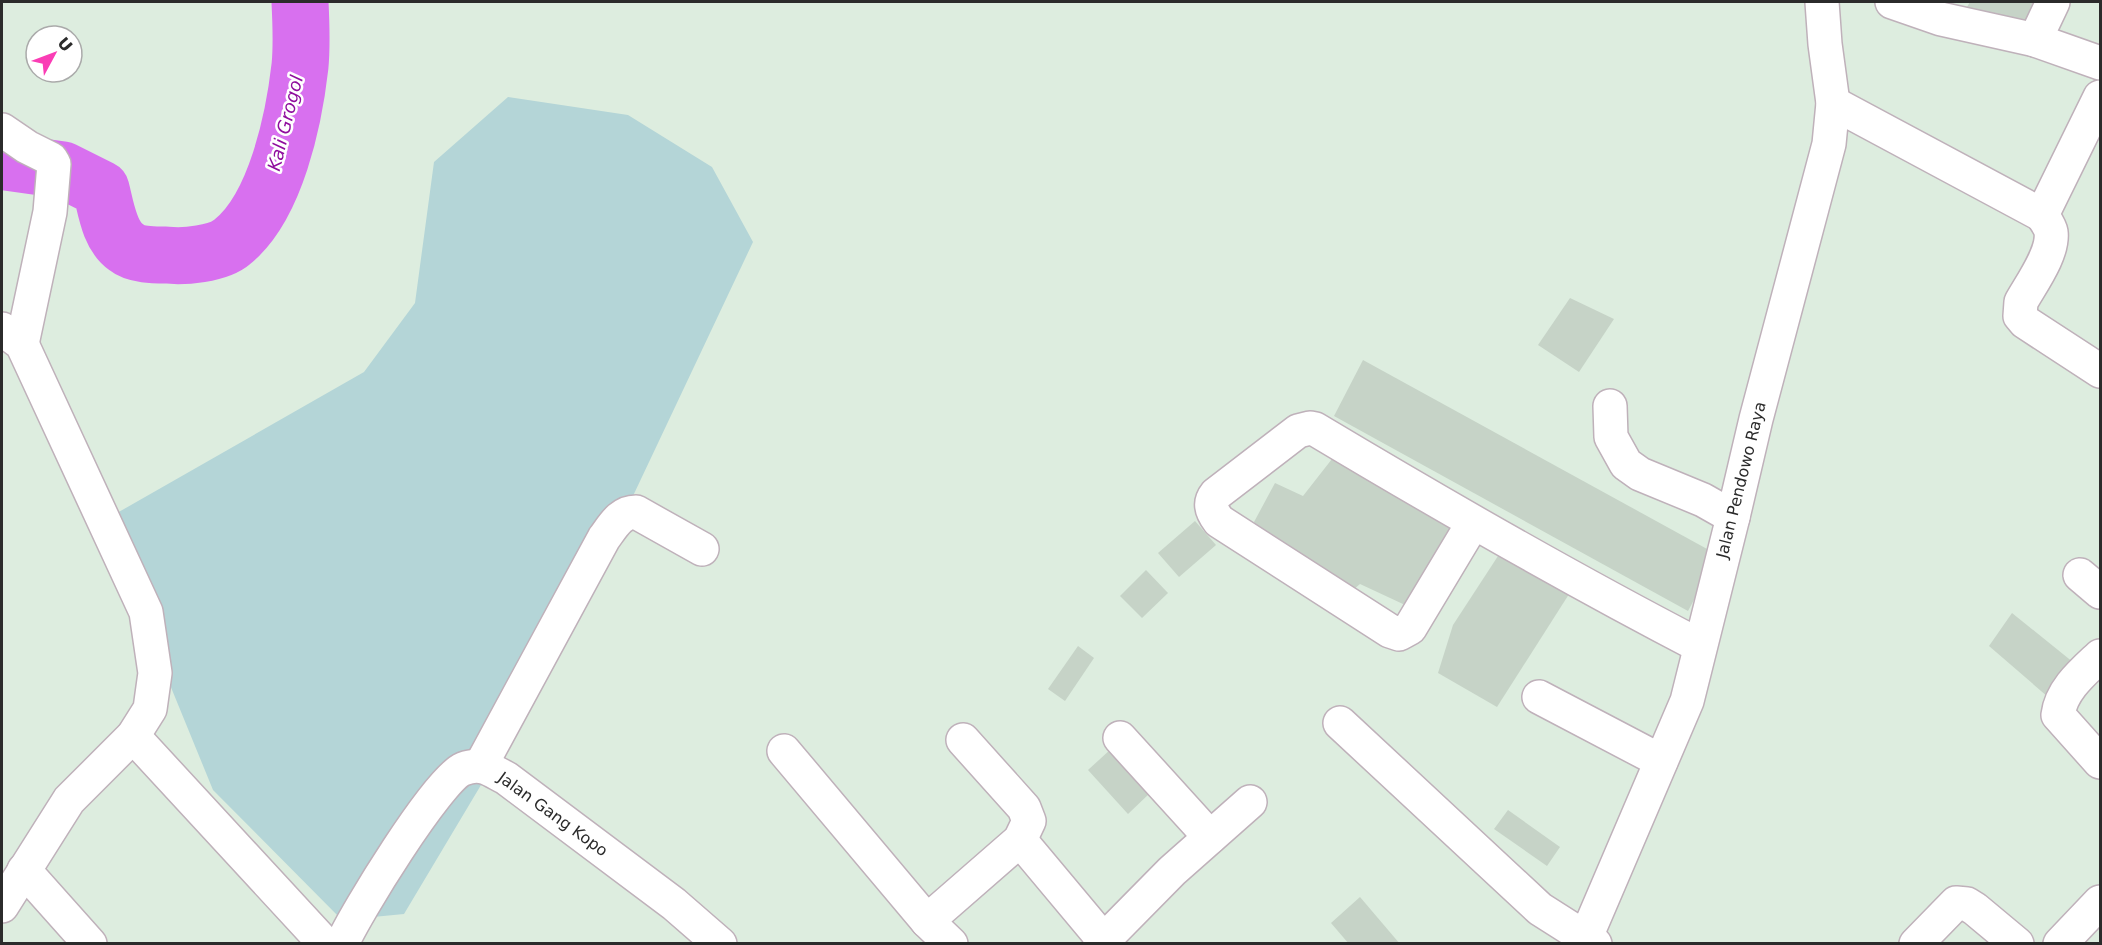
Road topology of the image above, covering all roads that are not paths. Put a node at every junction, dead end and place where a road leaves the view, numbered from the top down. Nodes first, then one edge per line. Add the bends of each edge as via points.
1 (1822, 2) edge
2 (1893, 2) edge
3 (2053, 2) edge
4 (2035, 40) junction
5 (2100, 63) edge
6 (2100, 98) edge
7 (1833, 103) junction
8 (2, 130) edge
9 (2042, 215) junction
10 (12, 337) edge
11 (2100, 371) edge
12 (1610, 406) dead end
13 (1733, 516) junction
14 (1473, 523) junction
15 (702, 549) dead end
16 (1700, 646) junction
17 (2100, 656) edge
18 (1539, 697) dead end
19 (1340, 723) dead end
20 (133, 736) junction
21 (1120, 738) dead end
22 (963, 740) dead end
23 (784, 751) dead end
24 (1661, 761) junction
25 (2100, 762) edge
26 (481, 765) junction
27 (1250, 802) dead end
28 (1210, 837) junction
29 (1020, 840) junction
30 (24, 870) junction
31 (2100, 902) edge
32 (2, 906) edge
33 (927, 921) junction
34 (1588, 941) edge
35 (1103, 942) edge
36 (90, 944) edge
37 (325, 944) edge
38 (342, 944) edge
39 (720, 944) edge
40 (951, 944) edge
41 (1916, 944) edge
42 (2017, 944) edge
43 (2060, 944) edge

1 - 7 street, Jalan Pendowo Raya
2 - 4 street via 1941,18
3 - 4 street
4 - 5 street
6 - 9 street
7 - 9 street
7 - 13 street, Jalan Pendowo Raya via 1828,144
8 - 10 street via 54,164 50,212
9 - 11 street via 2051,229 2051,239 2044,262 2021,302 2020,316
10 - 20 street via 146,612 155,673 150,709
12 - 13 street via 1611,437 1626,464
13 - 16 street, Jalan Pendowo Raya
14 - 14 street via 1310,428 1298,431 1216,494 1211,506 1219,521 1390,632 1400,634 1412,625
14 - 16 street
15 - 26 street via 636,512 620,518 604,538
16 - 24 street, Jalan Pendowo Raya via 1686,700
17 - 25 street via 2063,696 2058,715
18 - 24 street
19 - 34 street via 1527,898
20 - 30 street via 69,800
20 - 37 street
21 - 28 street
22 - 29 street via 1024,808 1029,822
23 - 33 street
24 - 34 street, Jalan Pendowo Raya
26 - 38 street, Jalan Gang Kopo via 461,770 441,788 372,889
26 - 39 street, Jalan Gang Kopo via 506,778 674,904
27 - 28 street
28 - 35 street
29 - 33 street
29 - 35 street
30 - 32 street
30 - 36 street
31 - 43 street
33 - 40 street
41 - 42 street via 1956,903 1975,909

